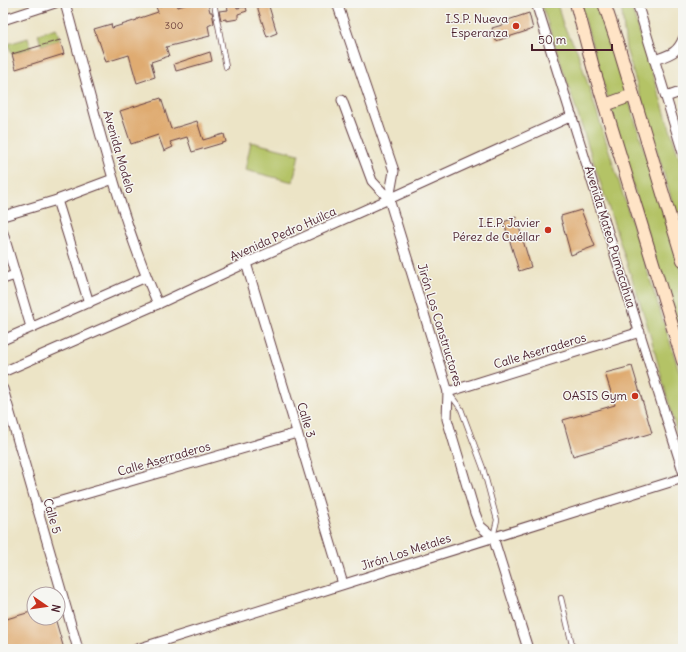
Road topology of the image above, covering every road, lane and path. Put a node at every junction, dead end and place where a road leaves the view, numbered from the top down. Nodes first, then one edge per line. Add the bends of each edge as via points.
1 (55, 3) edge
2 (66, 3) edge
3 (214, 3) edge
4 (337, 3) edge
5 (536, 3) edge
6 (576, 3) edge
7 (604, 3) edge
8 (637, 3) edge
9 (3, 20) edge
10 (683, 39) edge
11 (654, 60) junction
12 (226, 67) dead end
13 (683, 91) edge
14 (633, 95) junction
15 (666, 97) junction
16 (342, 100) dead end
17 (605, 104) junction
18 (572, 116) junction
19 (683, 153) edge
20 (113, 179) junction
21 (389, 199) junction
22 (57, 200) junction
23 (3, 216) edge
24 (3, 233) edge
25 (683, 260) edge
26 (246, 263) junction
27 (15, 275) junction
28 (146, 277) junction
29 (3, 279) edge
30 (89, 303) junction
31 (158, 304) junction
32 (30, 327) junction
33 (640, 332) junction
34 (3, 340) edge
35 (683, 362) edge
36 (3, 372) edge
37 (3, 389) edge
38 (448, 392) junction
39 (297, 433) junction
40 (683, 470) edge
41 (683, 478) edge
42 (37, 508) junction
43 (493, 537) junction
44 (343, 584) junction
45 (561, 598) dead end
46 (78, 649) edge
47 (137, 649) edge
48 (528, 649) edge
49 (573, 649) edge

1 - 9 street
2 - 20 street, Avenida Modelo
3 - 12 lane
4 - 21 street, Jirón Los Constructores via 394,171
5 - 18 street, Avenida Mateo Pumacahua
6 - 17 main road
7 - 14 main road
8 - 11 street
10 - 11 street via 675,52
11 - 15 street
13 - 15 street
14 - 17 main road
14 - 25 main road
15 - 19 street
16 - 21 street via 372,181
17 - 35 main road
18 - 21 street, Avenida Pedro Huilca
18 - 33 street, Avenida Mateo Pumacahua
20 - 22 street
20 - 28 street, Avenida Modelo
21 - 26 street, Avenida Pedro Huilca
21 - 38 street, Jirón Los Constructores
22 - 23 street
22 - 30 street
24 - 27 street
26 - 31 street, Avenida Pedro Huilca
26 - 39 street, Calle 3
27 - 29 street
27 - 32 street
28 - 30 street
28 - 31 street, Avenida Modelo
30 - 32 street
31 - 36 street, Avenida Pedro Huilca
32 - 34 street
33 - 38 street, Calle Aserraderos
33 - 40 street, Avenida Mateo Pumacahua
37 - 42 street, Calle 5
38 - 43 lane via 461,409 483,468 497,520
38 - 43 street, Jirón Los Constructores via 447,419 475,513 480,526
39 - 42 street, Calle Aserraderos
39 - 44 street, Calle 3
41 - 43 street, Jirón Los Metales
42 - 46 street, Calle 5
43 - 44 street, Jirón Los Metales
43 - 48 street, Jirón Los Constructores
44 - 47 street, Jirón Los Metales
45 - 49 lane

